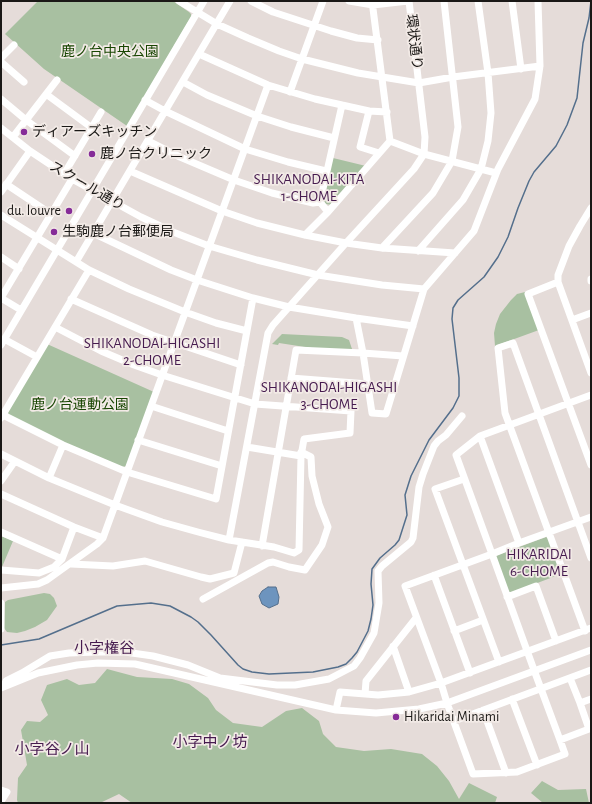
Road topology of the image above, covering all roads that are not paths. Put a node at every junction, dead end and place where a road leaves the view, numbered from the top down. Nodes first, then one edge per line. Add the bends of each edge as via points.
1 (179, 1) edge
2 (204, 1) edge
3 (230, 1) edge
4 (251, 1) edge
5 (323, 1) edge
6 (349, 1) edge
7 (408, 1) edge
8 (444, 1) edge
9 (478, 1) edge
10 (512, 1) edge
11 (538, 1) edge
12 (373, 3) edge
13 (197, 13) junction
14 (217, 24) junction
15 (313, 26) junction
16 (378, 40) junction
17 (14, 44) dead end
18 (200, 54) junction
19 (1, 58) edge
20 (302, 59) junction
21 (1, 62) edge
22 (540, 66) junction
23 (521, 69) junction
24 (488, 73) junction
25 (382, 77) junction
26 (453, 77) junction
27 (57, 80) dead end
28 (24, 82) dead end
29 (183, 82) junction
30 (419, 83) junction
31 (268, 85) junction
32 (290, 92) junction
33 (46, 94) junction
34 (1, 99) edge
35 (146, 100) junction
36 (342, 105) junction
37 (165, 111) junction
38 (369, 111) junction
39 (101, 112) dead end
40 (387, 112) junction
41 (257, 116) junction
42 (26, 120) junction
43 (1, 128) edge
44 (92, 128) junction
45 (13, 137) junction
46 (334, 138) junction
47 (148, 141) junction
48 (390, 141) junction
49 (245, 149) junction
50 (30, 151) junction
51 (379, 153) junction
52 (424, 154) junction
53 (75, 156) junction
54 (452, 161) junction
55 (481, 169) junction
56 (130, 171) junction
57 (326, 171) junction
58 (496, 173) junction
59 (64, 174) junction
60 (72, 179) junction
61 (234, 180) junction
62 (6, 184) junction
63 (92, 190) junction
64 (1, 192) edge
65 (112, 201) junction
66 (320, 202) junction
67 (591, 208) edge
68 (222, 211) junction
69 (328, 212) junction
70 (51, 214) junction
71 (1, 215) edge
72 (93, 233) junction
73 (305, 235) junction
74 (37, 238) junction
75 (346, 243) junction
76 (209, 246) junction
77 (382, 248) junction
78 (57, 250) junction
79 (418, 250) junction
80 (455, 252) junction
81 (1, 257) edge
82 (76, 262) junction
83 (19, 269) junction
84 (88, 270) junction
85 (318, 275) junction
86 (197, 280) junction
87 (558, 282) junction
88 (424, 289) junction
89 (1, 298) edge
90 (253, 298) junction
91 (71, 299) junction
92 (289, 307) junction
93 (21, 310) junction
94 (185, 312) junction
95 (591, 313) edge
96 (356, 318) junction
97 (572, 320) junction
98 (413, 326) junction
99 (54, 327) junction
100 (247, 331) junction
101 (3, 342) edge
102 (174, 343) junction
103 (363, 353) junction
104 (403, 356) junction
105 (37, 357) junction
106 (241, 365) junction
107 (591, 373) edge
108 (162, 375) junction
109 (291, 378) junction
110 (368, 384) junction
111 (591, 395) edge
112 (235, 397) junction
113 (568, 403) junction
114 (255, 404) junction
115 (151, 406) junction
116 (286, 406) junction
117 (539, 414) junction
118 (462, 416) dead end
119 (2, 417) edge
120 (509, 424) junction
121 (228, 431) junction
122 (480, 436) junction
123 (138, 440) junction
124 (63, 445) junction
125 (247, 447) junction
126 (278, 452) junction
127 (1, 454) edge
128 (301, 454) junction
129 (15, 462) junction
130 (591, 465) edge
131 (222, 466) junction
132 (127, 472) junction
133 (49, 478) junction
134 (464, 479) junction
135 (1, 481) edge
136 (1, 494) edge
137 (115, 505) junction
138 (591, 518) edge
139 (577, 522) junction
140 (74, 527) junction
141 (1, 532) edge
142 (549, 533) junction
143 (103, 538) junction
144 (230, 540) junction
145 (242, 542) junction
146 (519, 543) junction
147 (262, 546) junction
148 (492, 554) junction
149 (591, 558) edge
150 (62, 559) junction
151 (71, 564) junction
152 (462, 565) junction
153 (1, 570) edge
154 (434, 576) junction
155 (1, 588) edge
156 (507, 597) junction
157 (203, 599) dead end
158 (1, 603) edge
159 (416, 618) junction
160 (483, 620) junction
161 (588, 629) edge
162 (1, 630) edge
163 (454, 631) junction
164 (556, 641) junction
165 (393, 646) junction
166 (591, 650) edge
167 (528, 652) junction
168 (499, 662) junction
169 (158, 669) junction
170 (534, 670) junction
171 (591, 670) edge
172 (470, 673) junction
173 (220, 678) junction
174 (570, 678) junction
175 (441, 683) junction
176 (1, 687) edge
177 (541, 688) junction
178 (409, 692) junction
179 (365, 694) junction
180 (512, 699) junction
181 (591, 699) edge
182 (447, 702) junction
183 (580, 703) junction
184 (336, 710) junction
185 (483, 710) junction
186 (454, 721) junction
187 (560, 740) junction
188 (536, 765) junction
189 (506, 773) junction
190 (1, 790) edge
191 (2, 800) edge

1 - 13 street
2 - 13 street
3 - 14 street
4 - 15 street
5 - 15 street
6 - 12 street
7 - 12 street
7 - 30 street, 環状通り
8 - 26 street
9 - 24 street
10 - 23 street
11 - 22 street
12 - 16 street
13 - 14 street
13 - 35 street
14 - 18 street
14 - 20 street
15 - 16 street via 357,38
15 - 20 street
16 - 25 street
17 - 19 street
18 - 29 street
18 - 31 street
20 - 25 street
20 - 32 street
21 - 28 street
22 - 23 street
22 - 58 street via 534,99
23 - 24 street
24 - 26 street
24 - 55 street via 491,113
25 - 30 street
25 - 40 street
26 - 30 street
26 - 54 street via 458,127
27 - 33 street
29 - 37 street
29 - 41 street
30 - 52 street, 環状通り via 426,137
31 - 32 street
31 - 41 street
32 - 36 street
33 - 42 street
33 - 44 street
34 - 42 street
35 - 37 street
35 - 63 street
36 - 38 street
36 - 46 street
37 - 47 street
37 - 49 street
38 - 40 street
38 - 51 street via 360,147
39 - 44 street
40 - 48 street
41 - 46 street
41 - 49 street
42 - 45 street
42 - 53 street
43 - 45 street, スクール通り
44 - 53 street
45 - 50 street, スクール通り
46 - 57 street
47 - 56 street
47 - 61 street
48 - 51 street
48 - 52 street
49 - 57 street
49 - 61 street
50 - 59 street, スクール通り
50 - 62 street
51 - 69 street
52 - 54 street
52 - 75 street via 414,169
53 - 59 street
54 - 55 street
54 - 77 street via 433,193
55 - 58 street
55 - 79 street via 463,200
56 - 65 street
56 - 68 street
57 - 66 street
58 - 80 street via 474,231
59 - 60 street, スクール通り
60 - 63 street, スクール通り
60 - 70 street
61 - 66 street via 272,193 313,203
61 - 68 street
62 - 64 street
62 - 70 street
63 - 65 street, スクール通り
63 - 78 street
65 - 72 street
65 - 76 street, スクール通り via 173,232
66 - 69 street
67 - 87 street via 569,246 558,275
68 - 73 street
68 - 76 street
69 - 73 street
70 - 74 street
71 - 74 street
72 - 82 street
72 - 86 street via 143,258
73 - 75 street
74 - 78 street
74 - 83 street
75 - 77 street
75 - 85 street
76 - 85 street, スクール通り
76 - 86 street
77 - 79 street
78 - 82 street
78 - 93 street
79 - 80 street
80 - 88 street
81 - 83 street
82 - 84 street
83 - 89 street
84 - 91 street
84 - 94 street
85 - 88 street, スクール通り
85 - 92 street
86 - 90 street
86 - 94 street
87 - 97 street
87 - 113 street via 528,294
88 - 98 street
89 - 93 street
90 - 92 street
90 - 100 street
91 - 99 street
91 - 102 street via 123,324
92 - 96 street
92 - 114 street via 268,333
93 - 101 street
94 - 100 street
94 - 102 street
95 - 97 street
96 - 98 street
96 - 103 street
97 - 107 street
98 - 104 street
99 - 105 street
99 - 108 street via 101,351
100 - 106 street
101 - 105 street
102 - 106 street
102 - 108 street
103 - 104 street
103 - 109 street via 296,350
103 - 110 street
104 - 110 street via 386,414 372,412
105 - 119 street
106 - 112 street
108 - 112 street
108 - 115 street
109 - 110 street
109 - 116 street
111 - 113 street
112 - 114 street
112 - 121 street
113 - 117 street
113 - 130 street
114 - 116 street
114 - 125 street
115 - 121 street
115 - 123 street
116 - 126 street
116 - 128 street via 351,411 350,433 304,439
117 - 120 street
117 - 120 street via 513,342 498,348 505,413
117 - 139 street
118 - 173 street via 446,435 438,440 422,474 411,542 378,571 379,603 374,633 354,666 329,678 296,685
119 - 124 street
120 - 122 street
120 - 142 street
121 - 131 street
122 - 134 street via 456,455
122 - 146 street
123 - 131 street
123 - 132 street
124 - 132 street
124 - 133 street
125 - 126 street
125 - 144 street
126 - 128 street
126 - 147 street
127 - 129 street
128 - 147 street via 299,550 294,553
128 - 157 street via 312,457 312,476 328,527 322,545 305,570 268,563
129 - 133 street
129 - 135 street
131 - 132 street via 216,499
132 - 137 street
133 - 137 street
134 - 148 street
134 - 152 street via 435,489
136 - 140 street
137 - 143 street
137 - 144 street via 162,522
138 - 139 street
139 - 142 street
139 - 149 street
140 - 143 street
140 - 150 street
141 - 150 street
142 - 146 street
142 - 161 street
143 - 151 street
144 - 145 street
145 - 147 street
145 - 151 street via 234,573 210,579 145,561 113,566
146 - 148 street
148 - 152 street
148 - 156 street
150 - 153 street via 54,567 39,573
151 - 155 street via 38,584
152 - 154 street
152 - 160 street
154 - 159 street via 405,586
154 - 163 street
156 - 164 street via 536,586
156 - 167 street
158 - 162 street
159 - 165 street
159 - 175 street
160 - 163 street
160 - 168 street
161 - 164 street
163 - 172 street
164 - 167 street
165 - 178 street
165 - 179 street via 366,681
166 - 170 street
167 - 168 street
167 - 170 street
168 - 172 street
169 - 173 street
169 - 176 street via 135,664 77,665 38,674
169 - 184 street
170 - 177 street
170 - 182 street
171 - 174 street
172 - 175 street
173 - 176 street via 188,665 153,656 125,652 90,652 50,656 6,681
174 - 177 street
174 - 183 street
175 - 178 street
175 - 182 street
177 - 180 street
177 - 187 street
178 - 179 street
179 - 184 street via 340,692
180 - 185 street
180 - 188 street
181 - 183 street
182 - 184 street via 419,709 376,714
182 - 186 street
183 - 187 street via 589,729
185 - 186 street
185 - 189 street
186 - 189 street via 473,774
187 - 188 street via 565,754
188 - 189 street
190 - 191 street via 7,792

